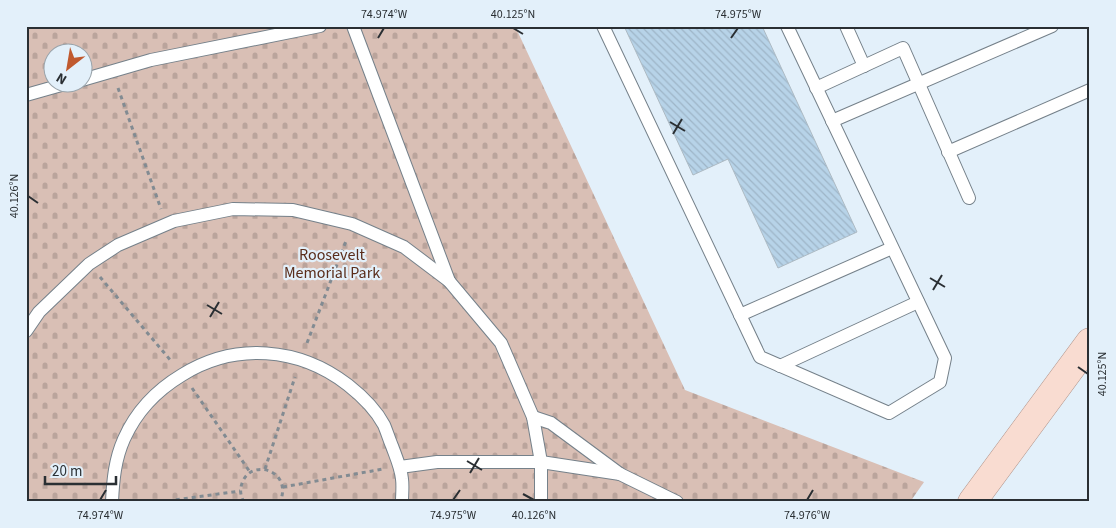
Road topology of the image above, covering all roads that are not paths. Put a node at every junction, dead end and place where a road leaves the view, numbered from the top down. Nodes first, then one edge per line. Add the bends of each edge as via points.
1 (320, 26) edge
2 (353, 26) edge
3 (603, 26) edge
4 (787, 26) edge
5 (846, 26) edge
6 (1052, 26) edge
7 (864, 66) junction
8 (92, 77) edge
9 (919, 84) junction
10 (816, 88) junction
11 (1090, 90) edge
12 (42, 91) edge
13 (26, 96) edge
14 (832, 121) junction
15 (948, 152) junction
16 (968, 198) dead end
17 (892, 248) junction
18 (449, 281) junction
19 (918, 302) junction
20 (740, 315) junction
21 (26, 331) edge
22 (1090, 342) edge
23 (780, 366) junction
24 (532, 417) junction
25 (540, 462) junction
26 (400, 466) junction
27 (620, 474) junction
28 (112, 502) edge
29 (402, 502) edge
30 (541, 502) edge
31 (677, 502) edge
32 (972, 502) edge

1 - 8 lane via 150,60
2 - 18 lane
3 - 20 lane
4 - 10 lane
5 - 7 lane
6 - 9 lane
7 - 9 lane via 903,48
7 - 10 lane
9 - 14 lane
9 - 15 lane
10 - 14 lane
11 - 15 lane
12 - 13 lane
14 - 17 lane
15 - 16 lane
17 - 19 lane
17 - 20 lane
18 - 21 lane via 404,248 352,224 293,210 233,209 167,224 118,245 89,264 39,312
18 - 24 lane via 501,343
19 - 23 lane
19 - 23 lane via 944,358 940,382 889,413
20 - 23 lane via 760,357
22 - 32 main road
24 - 25 lane
24 - 27 lane via 551,423
25 - 26 lane via 436,462
25 - 27 lane
25 - 30 lane
26 - 28 lane via 383,424 362,396 334,374 301,359 266,352 231,354 197,365 167,383 142,408 124,439 114,473
26 - 29 lane
27 - 31 lane

